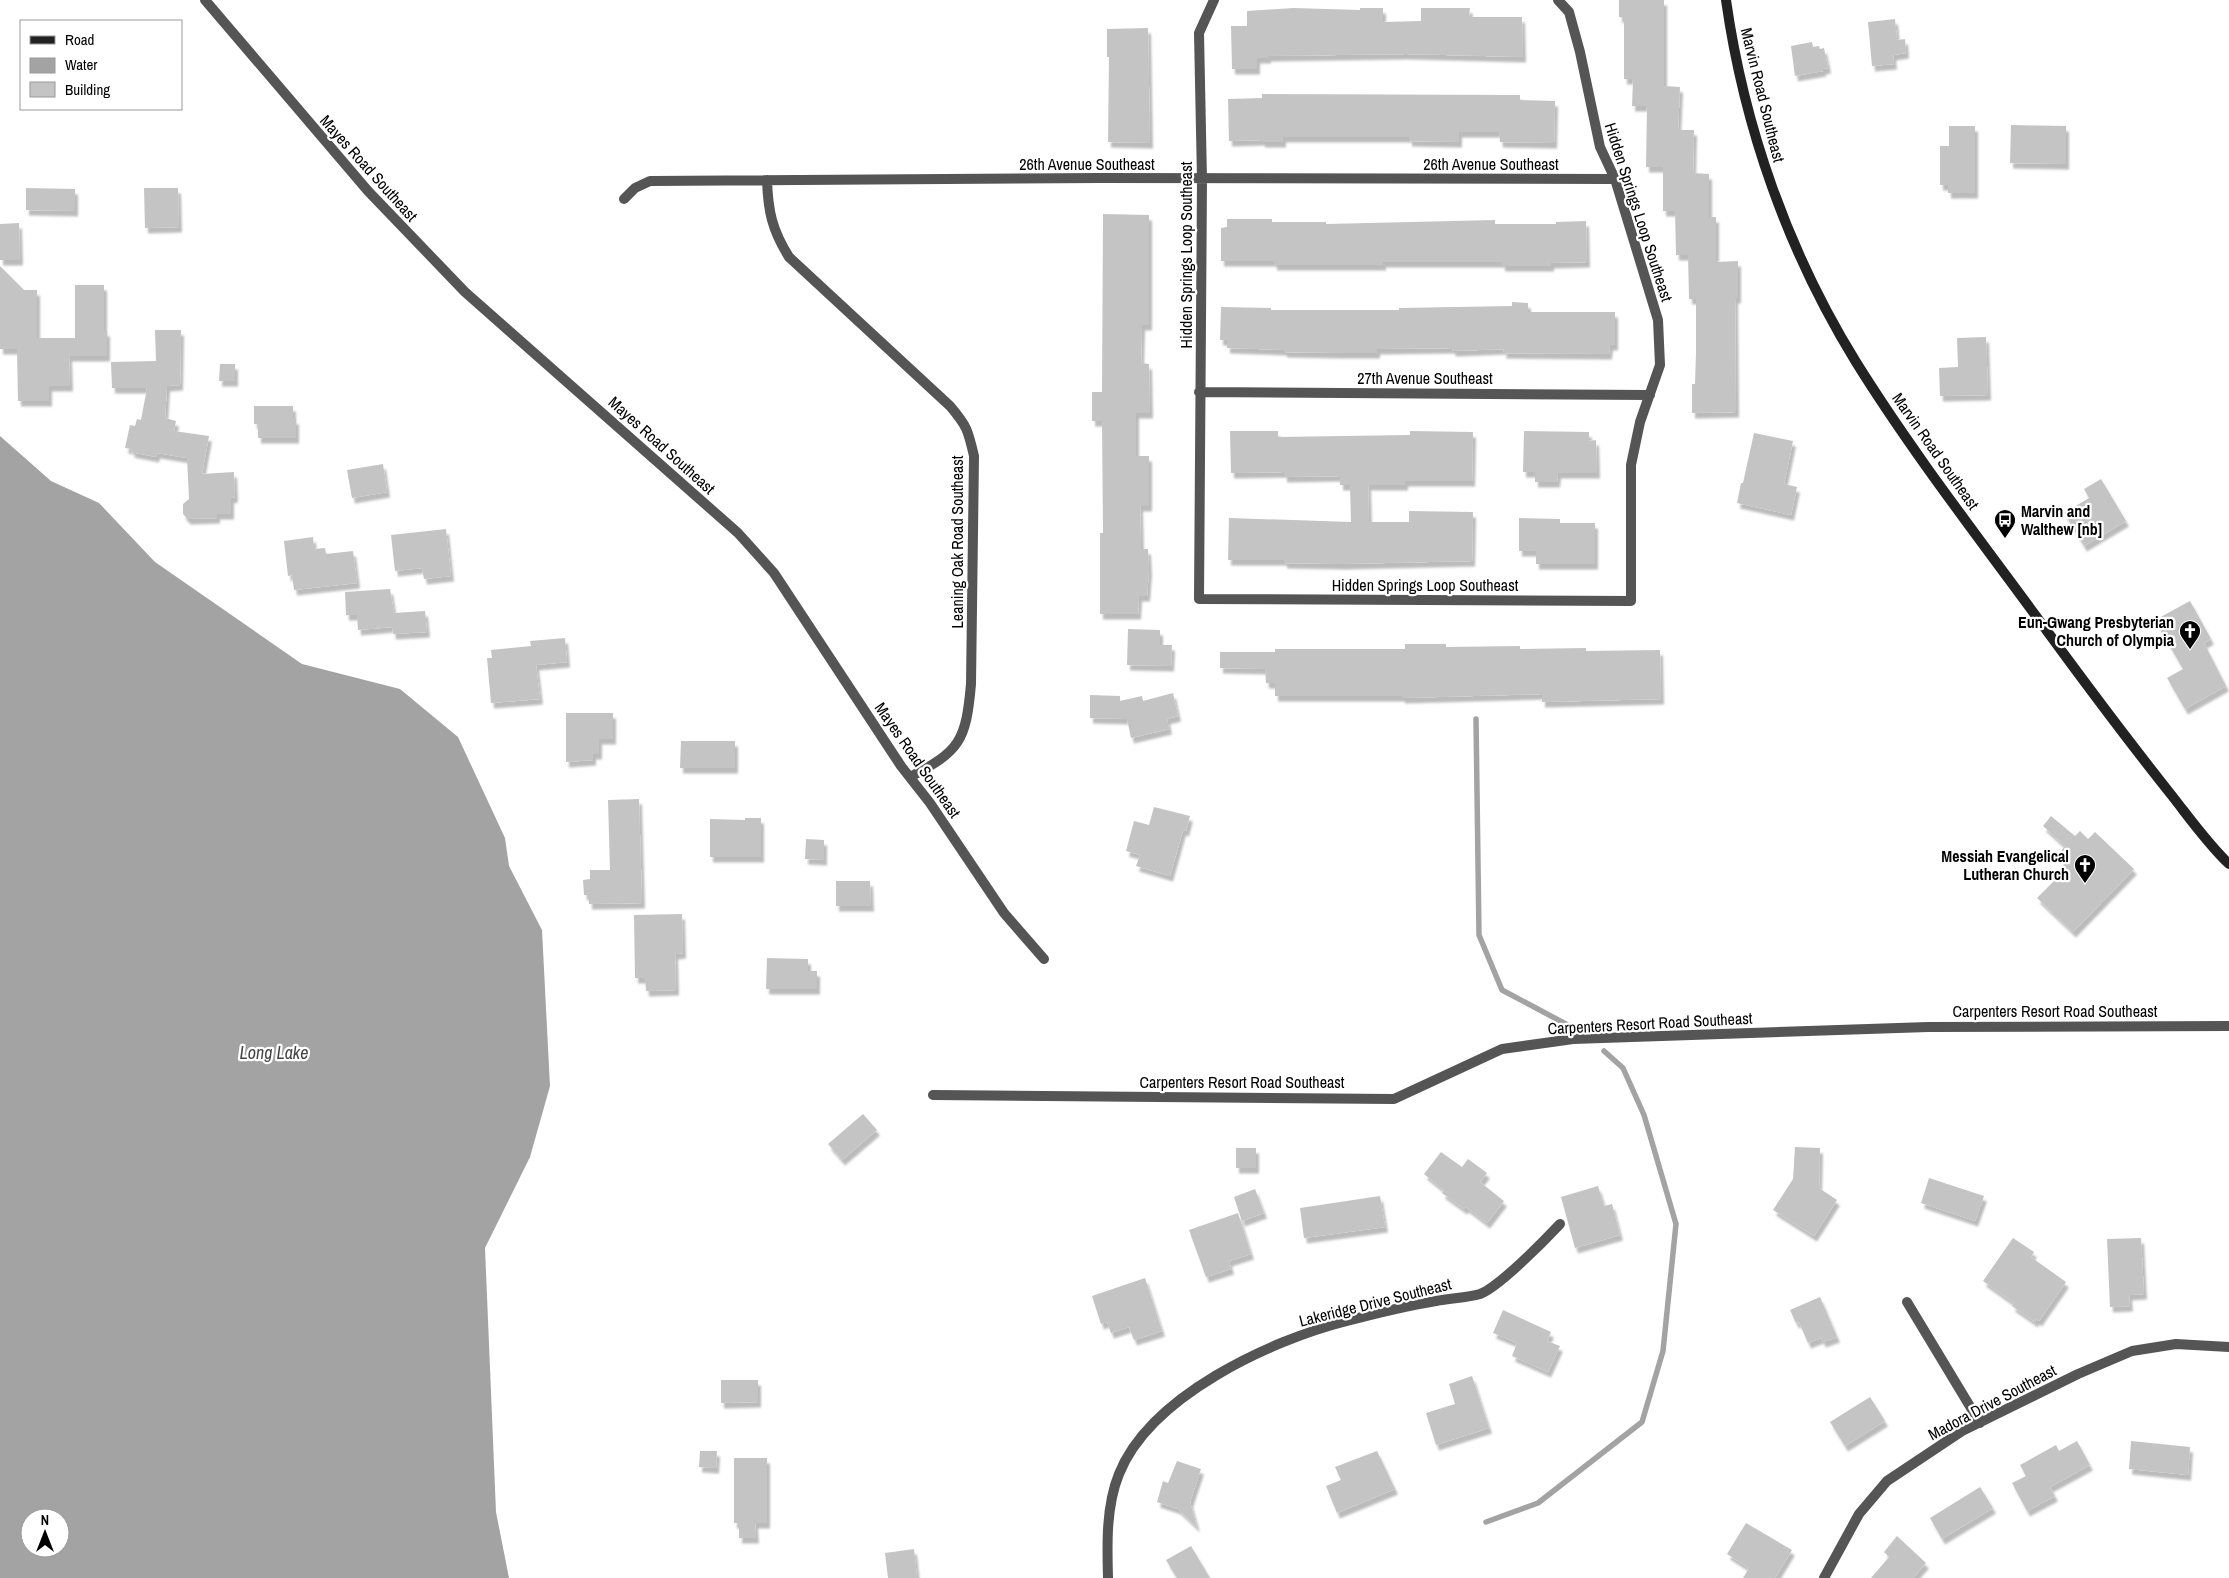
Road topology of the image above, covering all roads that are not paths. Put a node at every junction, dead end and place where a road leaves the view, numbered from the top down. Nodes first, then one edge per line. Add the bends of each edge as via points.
1 (204, 0) edge
2 (1214, 0) edge
3 (1558, 0) edge
4 (1726, 0) edge
5 (1615, 179) junction
6 (767, 180) junction
7 (1202, 180) junction
8 (624, 199) dead end
9 (1199, 392) junction
10 (1650, 395) junction
11 (910, 777) junction
12 (2229, 864) edge
13 (1044, 959) dead end
14 (2229, 1026) edge
15 (933, 1095) dead end
16 (1560, 1224) dead end
17 (1907, 1302) dead end
18 (2229, 1347) edge
19 (1980, 1423) junction
20 (1108, 1578) edge
21 (1824, 1578) edge

1 - 11 street, Mayes Road Southeast via 363,185 465,292 738,533 774,573
2 - 7 street, Hidden Springs Loop Southeast via 1199,33
3 - 5 street, Hidden Springs Loop Southeast via 1569,12 1600,147
4 - 12 street, Marvin Road Southeast via 1749,115 1778,206 1809,276 1855,361 1926,466 2086,684 2139,755
5 - 7 street, 26th Avenue Southeast
5 - 10 street, Hidden Springs Loop Southeast via 1658,320 1660,365
6 - 7 street, 26th Avenue Southeast
6 - 8 street, 26th Avenue Southeast via 650,181 635,188
6 - 11 street, Leaning Oak Road Southeast via 768,209 789,257 950,406 966,424 970,437 974,466 968,718 950,752
7 - 9 street, Hidden Springs Loop Southeast
9 - 10 street, 27th Avenue Southeast
9 - 10 street, Hidden Springs Loop Southeast via 1199,599 1631,601 1631,464
11 - 13 street, Mayes Road Southeast via 1004,913
14 - 15 street, Carpenters Resort Road Southeast via 1928,1027 1573,1038 1502,1049 1394,1098
16 - 20 street, Lakeridge Drive Southeast via 1540,1246 1481,1293 1354,1319 1294,1338 1232,1366 1188,1393 1133,1448 1119,1474 1109,1514
17 - 19 street
18 - 19 street, Madora Drive Southeast via 2176,1344 2132,1351
19 - 21 street, Madora Drive Southeast via 1954,1436 1886,1481 1859,1514

